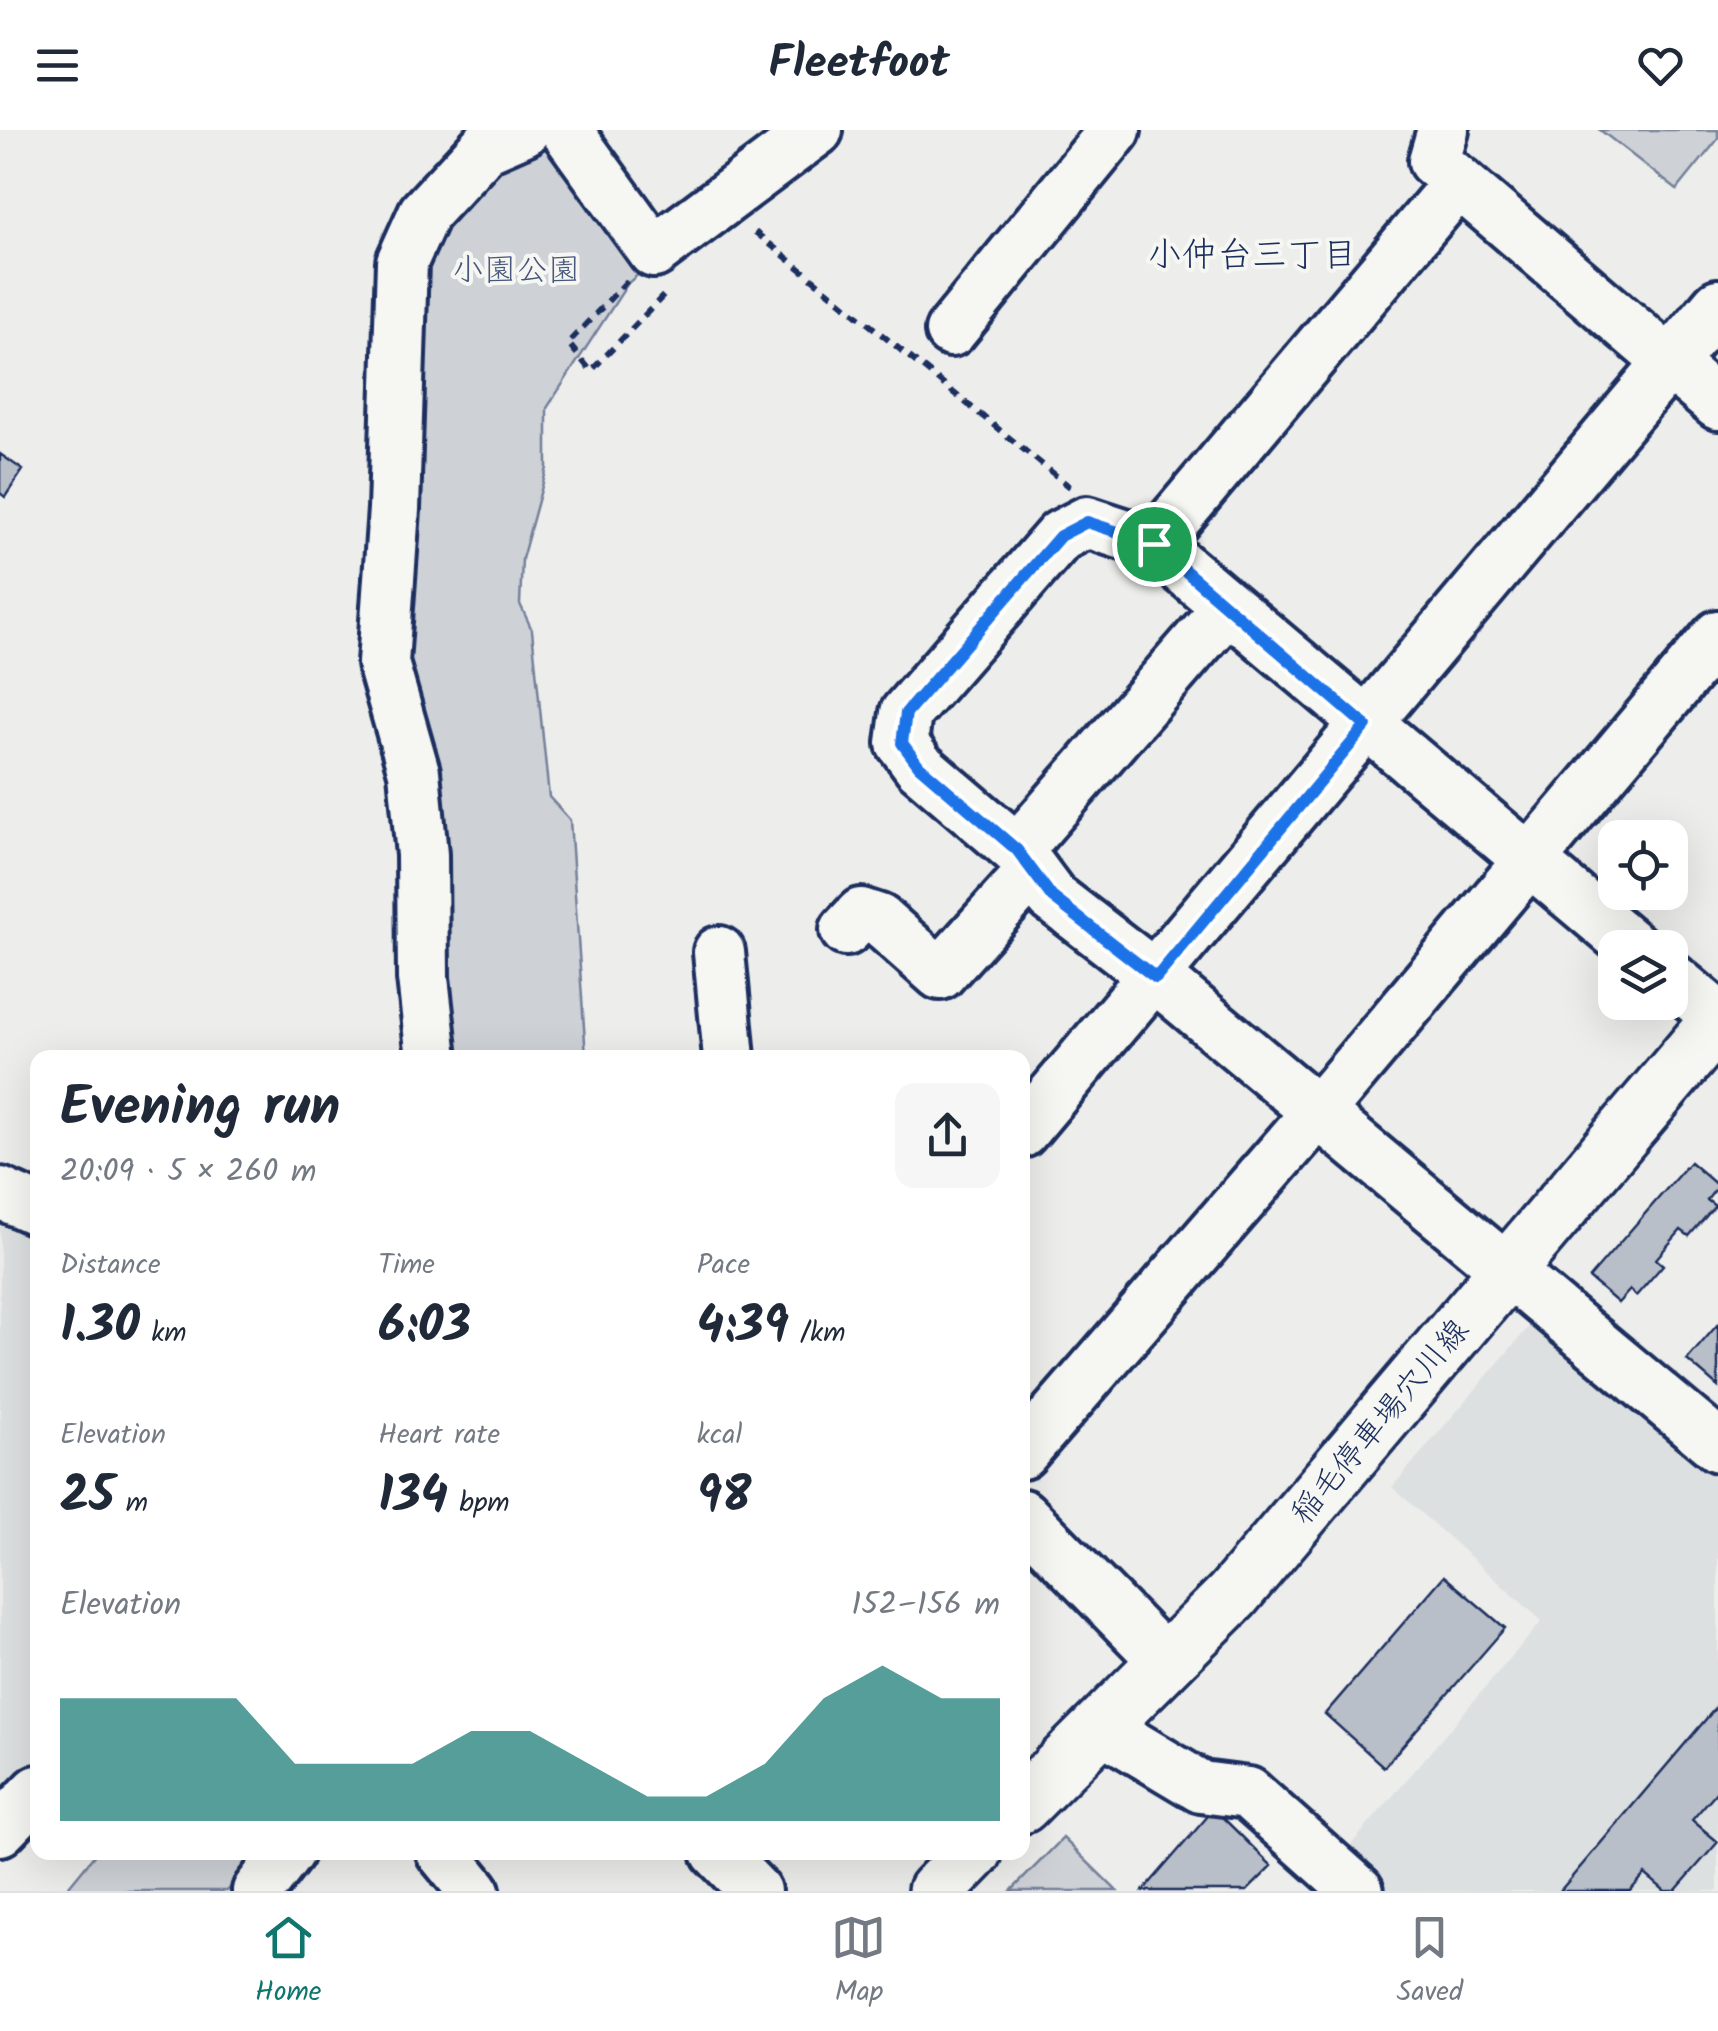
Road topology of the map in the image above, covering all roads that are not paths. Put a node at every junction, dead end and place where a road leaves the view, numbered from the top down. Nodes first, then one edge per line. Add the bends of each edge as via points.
1 (524, 130) edge
2 (566, 130) edge
3 (817, 130) edge
4 (1115, 130) edge
5 (1442, 130) edge
6 (1459, 182) junction
7 (1718, 305) edge
8 (951, 330) dead end
9 (1670, 363) junction
10 (1718, 404) edge
11 (1154, 544) junction
12 (1228, 608) junction
13 (1718, 636) edge
14 (1366, 726) junction
15 (1530, 861) junction
16 (1024, 862) junction
17 (846, 930) dead end
18 (1612, 930) edge
19 (719, 952) dead end
20 (1156, 978) junction
21 (1688, 993) edge
22 (1718, 1019) edge
23 (431, 1050) edge
24 (728, 1050) edge
25 (1318, 1112) junction
26 (1030, 1123) edge
27 (0, 1193) edge
28 (30, 1206) edge
29 (1504, 1272) junction
30 (1030, 1445) edge
31 (1718, 1446) edge
32 (1030, 1523) edge
33 (1167, 1663) junction
34 (1101, 1727) junction
35 (1030, 1797) edge
36 (30, 1799) edge
37 (0, 1830) edge
38 (282, 1860) edge
39 (449, 1860) edge
40 (725, 1860) edge
41 (966, 1860) edge
42 (258, 1891) edge
43 (474, 1891) edge
44 (755, 1891) edge
45 (936, 1891) edge
46 (1358, 1891) edge

1 - 23 street via 485,147 424,213 402,262 383,662 414,772
2 - 3 street via 666,267
4 - 8 street
5 - 6 street via 1434,161
6 - 9 street
6 - 11 street
7 - 9 street
9 - 10 street
9 - 14 street
11 - 12 street
11 - 16 street via 1087,522 1060,536 906,713 902,743 919,766
12 - 14 street
12 - 16 street
13 - 15 street
14 - 15 street
14 - 20 street
15 - 18 street
15 - 25 street
16 - 17 street via 940,974 879,920 861,914
16 - 20 street via 1052,897
19 - 24 street
20 - 25 street
20 - 26 street
21 - 22 street
22 - 29 main road, 稲毛停車場穴川線
25 - 29 street
25 - 30 street
27 - 28 street
29 - 31 street
29 - 33 main road, 稲毛停車場穴川線 via 1232,1596
32 - 33 street
33 - 34 main road, 稲毛停車場穴川線
34 - 35 main road, 稲毛停車場穴川線
34 - 46 street via 1201,1787 1248,1793
36 - 37 street
38 - 42 street
39 - 43 street
40 - 44 street
41 - 45 main road

